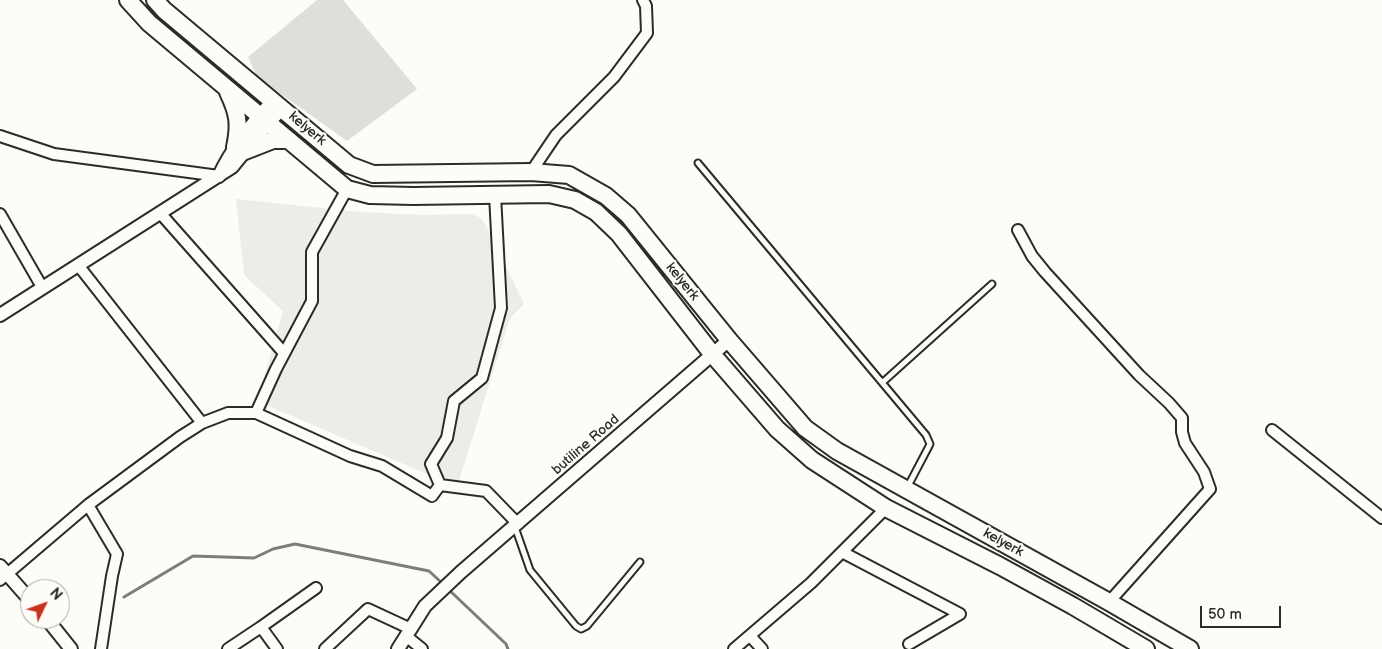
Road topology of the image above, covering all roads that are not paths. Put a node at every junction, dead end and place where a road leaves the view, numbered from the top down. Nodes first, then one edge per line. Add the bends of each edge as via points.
1 (155, 0) edge
2 (643, 0) edge
3 (136, 3) edge
4 (227, 88) junction
5 (277, 105) junction
6 (264, 119) junction
7 (0, 137) edge
8 (289, 140) junction
9 (240, 149) junction
10 (698, 163) dead end
11 (532, 172) junction
12 (219, 176) junction
13 (347, 189) junction
14 (495, 194) junction
15 (0, 214) edge
16 (161, 214) junction
17 (1018, 230) dead end
18 (78, 265) junction
19 (992, 284) dead end
20 (42, 288) junction
21 (0, 315) edge
22 (729, 340) junction
23 (284, 353) junction
24 (713, 355) junction
25 (883, 382) junction
26 (256, 413) junction
27 (202, 423) junction
28 (1272, 430) dead end
29 (440, 485) junction
30 (906, 489) junction
31 (88, 505) junction
32 (886, 508) junction
33 (1382, 518) edge
34 (517, 525) junction
35 (842, 552) junction
36 (640, 562) dead end
37 (2, 573) edge
38 (316, 588) dead end
39 (20, 590) edge
40 (1109, 602) junction
41 (262, 627) junction
42 (55, 629) edge
43 (409, 633) junction
44 (750, 636) junction
45 (909, 644) dead end
46 (1138, 647) edge
47 (71, 649) edge
48 (101, 649) edge
49 (228, 649) edge
50 (277, 649) edge
51 (325, 649) edge
52 (398, 649) edge
53 (422, 649) edge
54 (734, 649) edge
55 (762, 649) edge
56 (1190, 649) edge

1 - 5 main road, kelyerk
2 - 11 street via 647,33 614,77 556,135
3 - 4 main road via 150,23
4 - 6 main road
4 - 9 main road via 238,116
5 - 6 street
5 - 11 main road, kelyerk via 349,165 373,174
6 - 8 main road
6 - 9 street
7 - 12 street via 54,154
8 - 9 main road via 273,140
8 - 13 main road
9 - 12 street via 232,167
10 - 25 lane
11 - 22 main road, kelyerk via 570,175 606,196 628,215
12 - 16 street
13 - 14 main road via 370,195
13 - 23 street via 312,252 312,301
14 - 24 main road via 549,194 575,200 596,212 619,234
14 - 29 street via 500,308 482,378 454,401 447,438 432,464
15 - 20 street
16 - 18 street
16 - 23 street
17 - 40 street via 1045,272 1182,418 1185,443 1204,472 1210,489
18 - 20 street
18 - 27 street
19 - 25 lane
20 - 21 street
22 - 24 street, butiline Road
22 - 30 main road, kelyerk via 805,428 837,451
23 - 26 street
24 - 32 main road via 777,429 812,460
24 - 34 street, butiline Road
25 - 30 lane via 922,428 930,444
26 - 27 street via 228,413
26 - 29 street via 350,456 382,466 432,496
27 - 31 street
28 - 33 street
29 - 34 street via 486,491
30 - 40 main road, kelyerk
31 - 37 street
31 - 48 street via 117,554
32 - 35 street
32 - 46 main road via 1073,606
34 - 36 lane via 530,570 581,629 587,626
34 - 43 street, butiline Road via 426,606
35 - 44 street
35 - 45 street via 960,614
37 - 39 street
38 - 41 street
40 - 56 main road, kelyerk
41 - 49 street
41 - 50 street
42 - 47 street
43 - 51 street via 368,610
43 - 52 street, butiline Road
43 - 53 street
44 - 54 street
44 - 55 street

